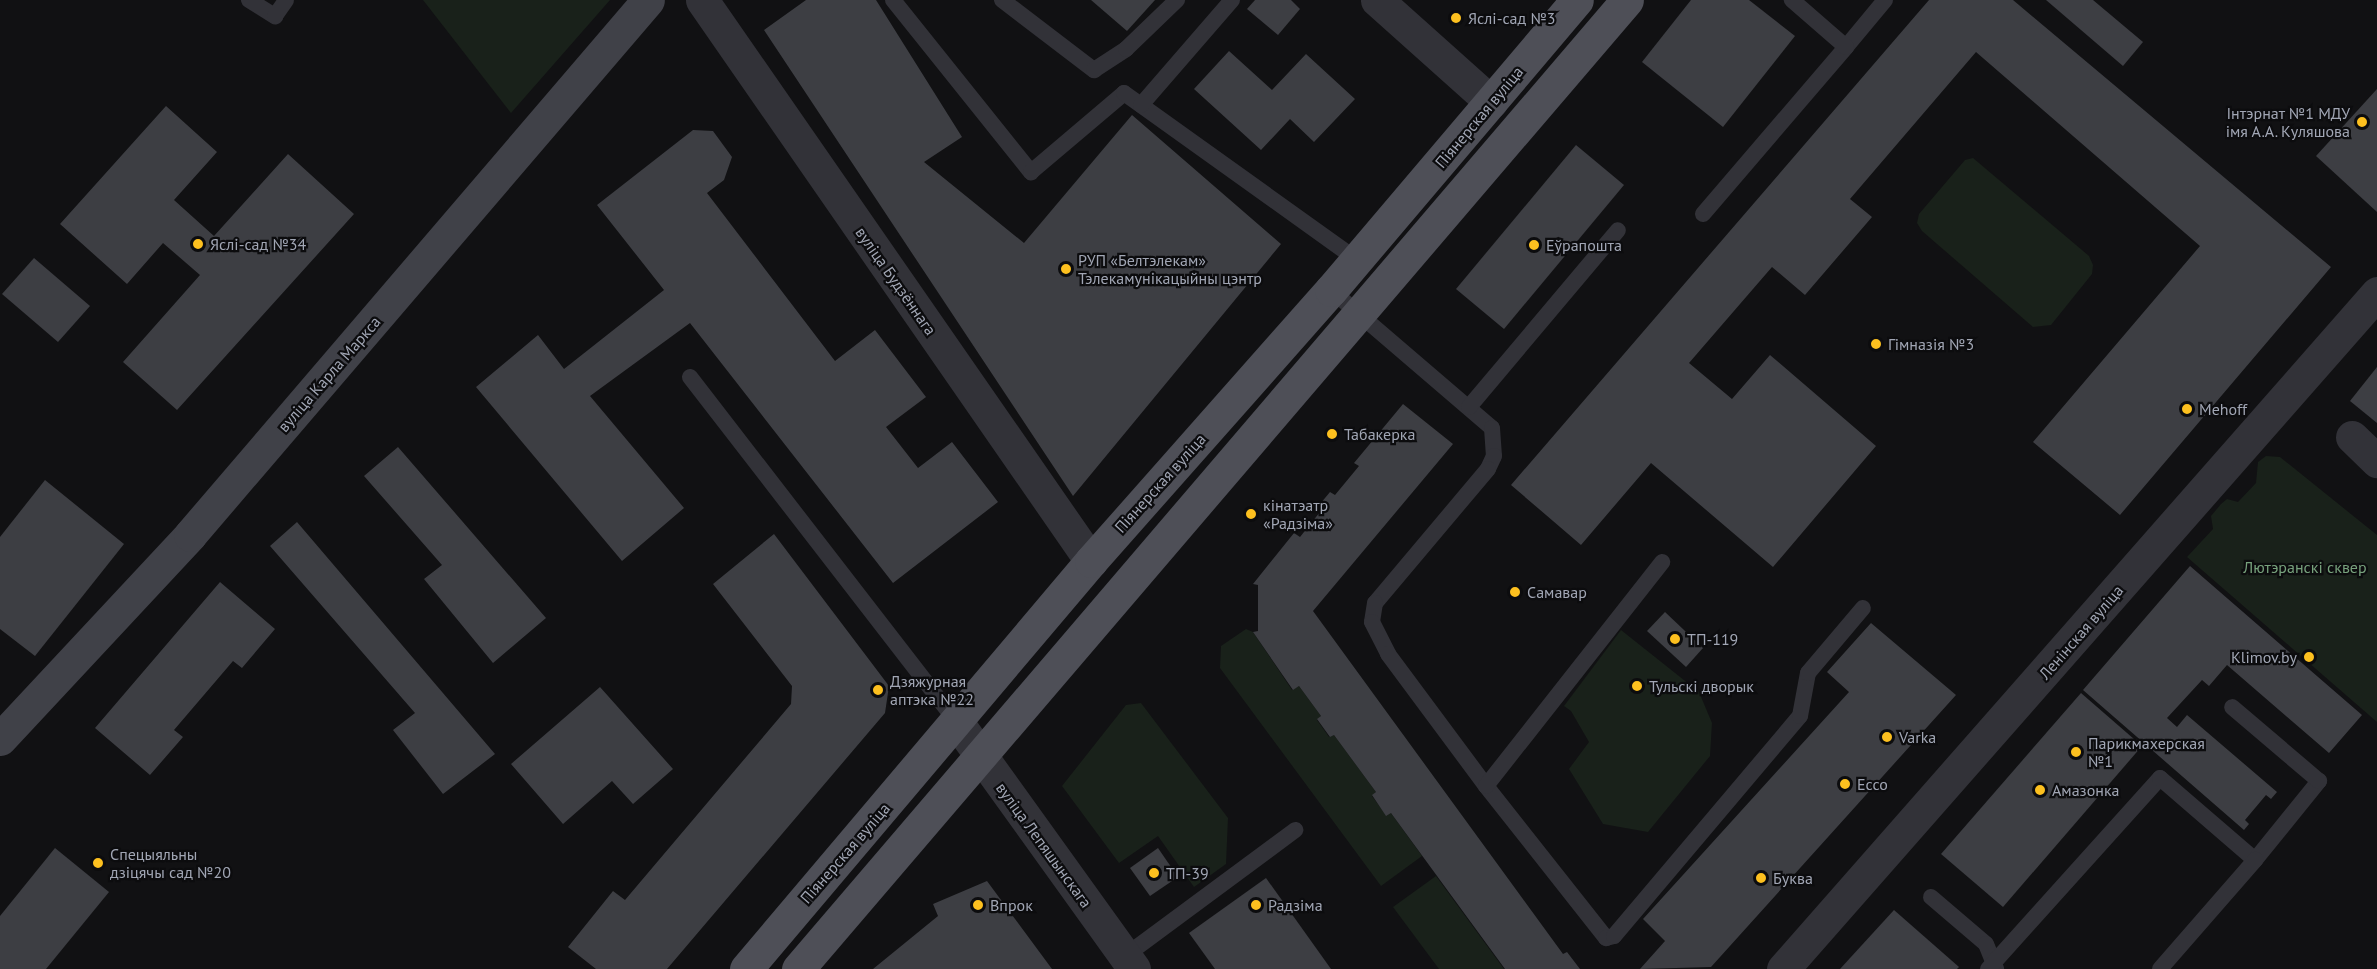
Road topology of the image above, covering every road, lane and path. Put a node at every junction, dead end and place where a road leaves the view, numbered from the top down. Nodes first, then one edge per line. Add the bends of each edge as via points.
1 (249, 0) edge
2 (286, 0) edge
3 (648, 0) edge
4 (702, 0) edge
5 (893, 0) edge
6 (1002, 0) edge
7 (1177, 0) edge
8 (1232, 0) edge
9 (1377, 0) edge
10 (1577, 0) edge
11 (1627, 0) edge
12 (1792, 0) edge
13 (1885, 0) edge
14 (1846, 47) junction
15 (1491, 102) junction
16 (1141, 105) junction
17 (1703, 214) dead end
18 (1618, 230) dead end
19 (1357, 260) junction
20 (1331, 290) junction
21 (2377, 293) edge
22 (1360, 315) junction
23 (690, 377) dead end
24 (1469, 407) junction
25 (2352, 437) dead end
26 (2377, 461) edge
27 (1091, 561) junction
28 (1662, 562) dead end
29 (1863, 608) dead end
30 (2232, 707) dead end
31 (956, 721) junction
32 (0, 739) edge
33 (980, 756) junction
34 (1486, 786) junction
35 (1295, 830) dead end
36 (2255, 860) junction
37 (1931, 897) dead end
38 (1129, 962) edge
39 (1992, 968) edge
40 (746, 969) edge
41 (798, 969) edge
42 (1783, 969) edge
43 (2160, 969) edge

1 - 2 lane via 275,16
3 - 32 main road, вуліца Карла Маркса via 190,535
4 - 27 street, вуліца Будзённага
5 - 16 lane via 1031,171 1124,93
6 - 7 lane via 1094,70 1126,49
8 - 16 lane
9 - 15 street
10 - 15 main road, Піянерская вуліца
11 - 22 main road
12 - 14 lane
13 - 14 lane
14 - 17 lane
15 - 19 main road, Піянерская вуліца
16 - 19 lane
18 - 24 lane
19 - 20 main road, Піянерская вуліца
20 - 22 lane
20 - 27 main road, Піянерская вуліца
21 - 42 street, Ленінская вуліца
22 - 24 lane
22 - 33 main road
23 - 31 lane
24 - 34 lane via 1492,428 1494,456 1371,613 1388,654
25 - 26 street
27 - 31 main road, Піянерская вуліца
28 - 34 lane
29 - 34 lane via 1808,673 1800,716 1614,936 1606,938 1598,931
30 - 36 lane via 2319,781
31 - 33 street, вуліца Лепяшынскага
31 - 40 main road, Піянерская вуліца
33 - 38 street, вуліца Лепяшынскага
33 - 41 main road
35 - 38 lane
36 - 39 lane via 2160,778
36 - 43 lane
37 - 39 lane via 1986,944

